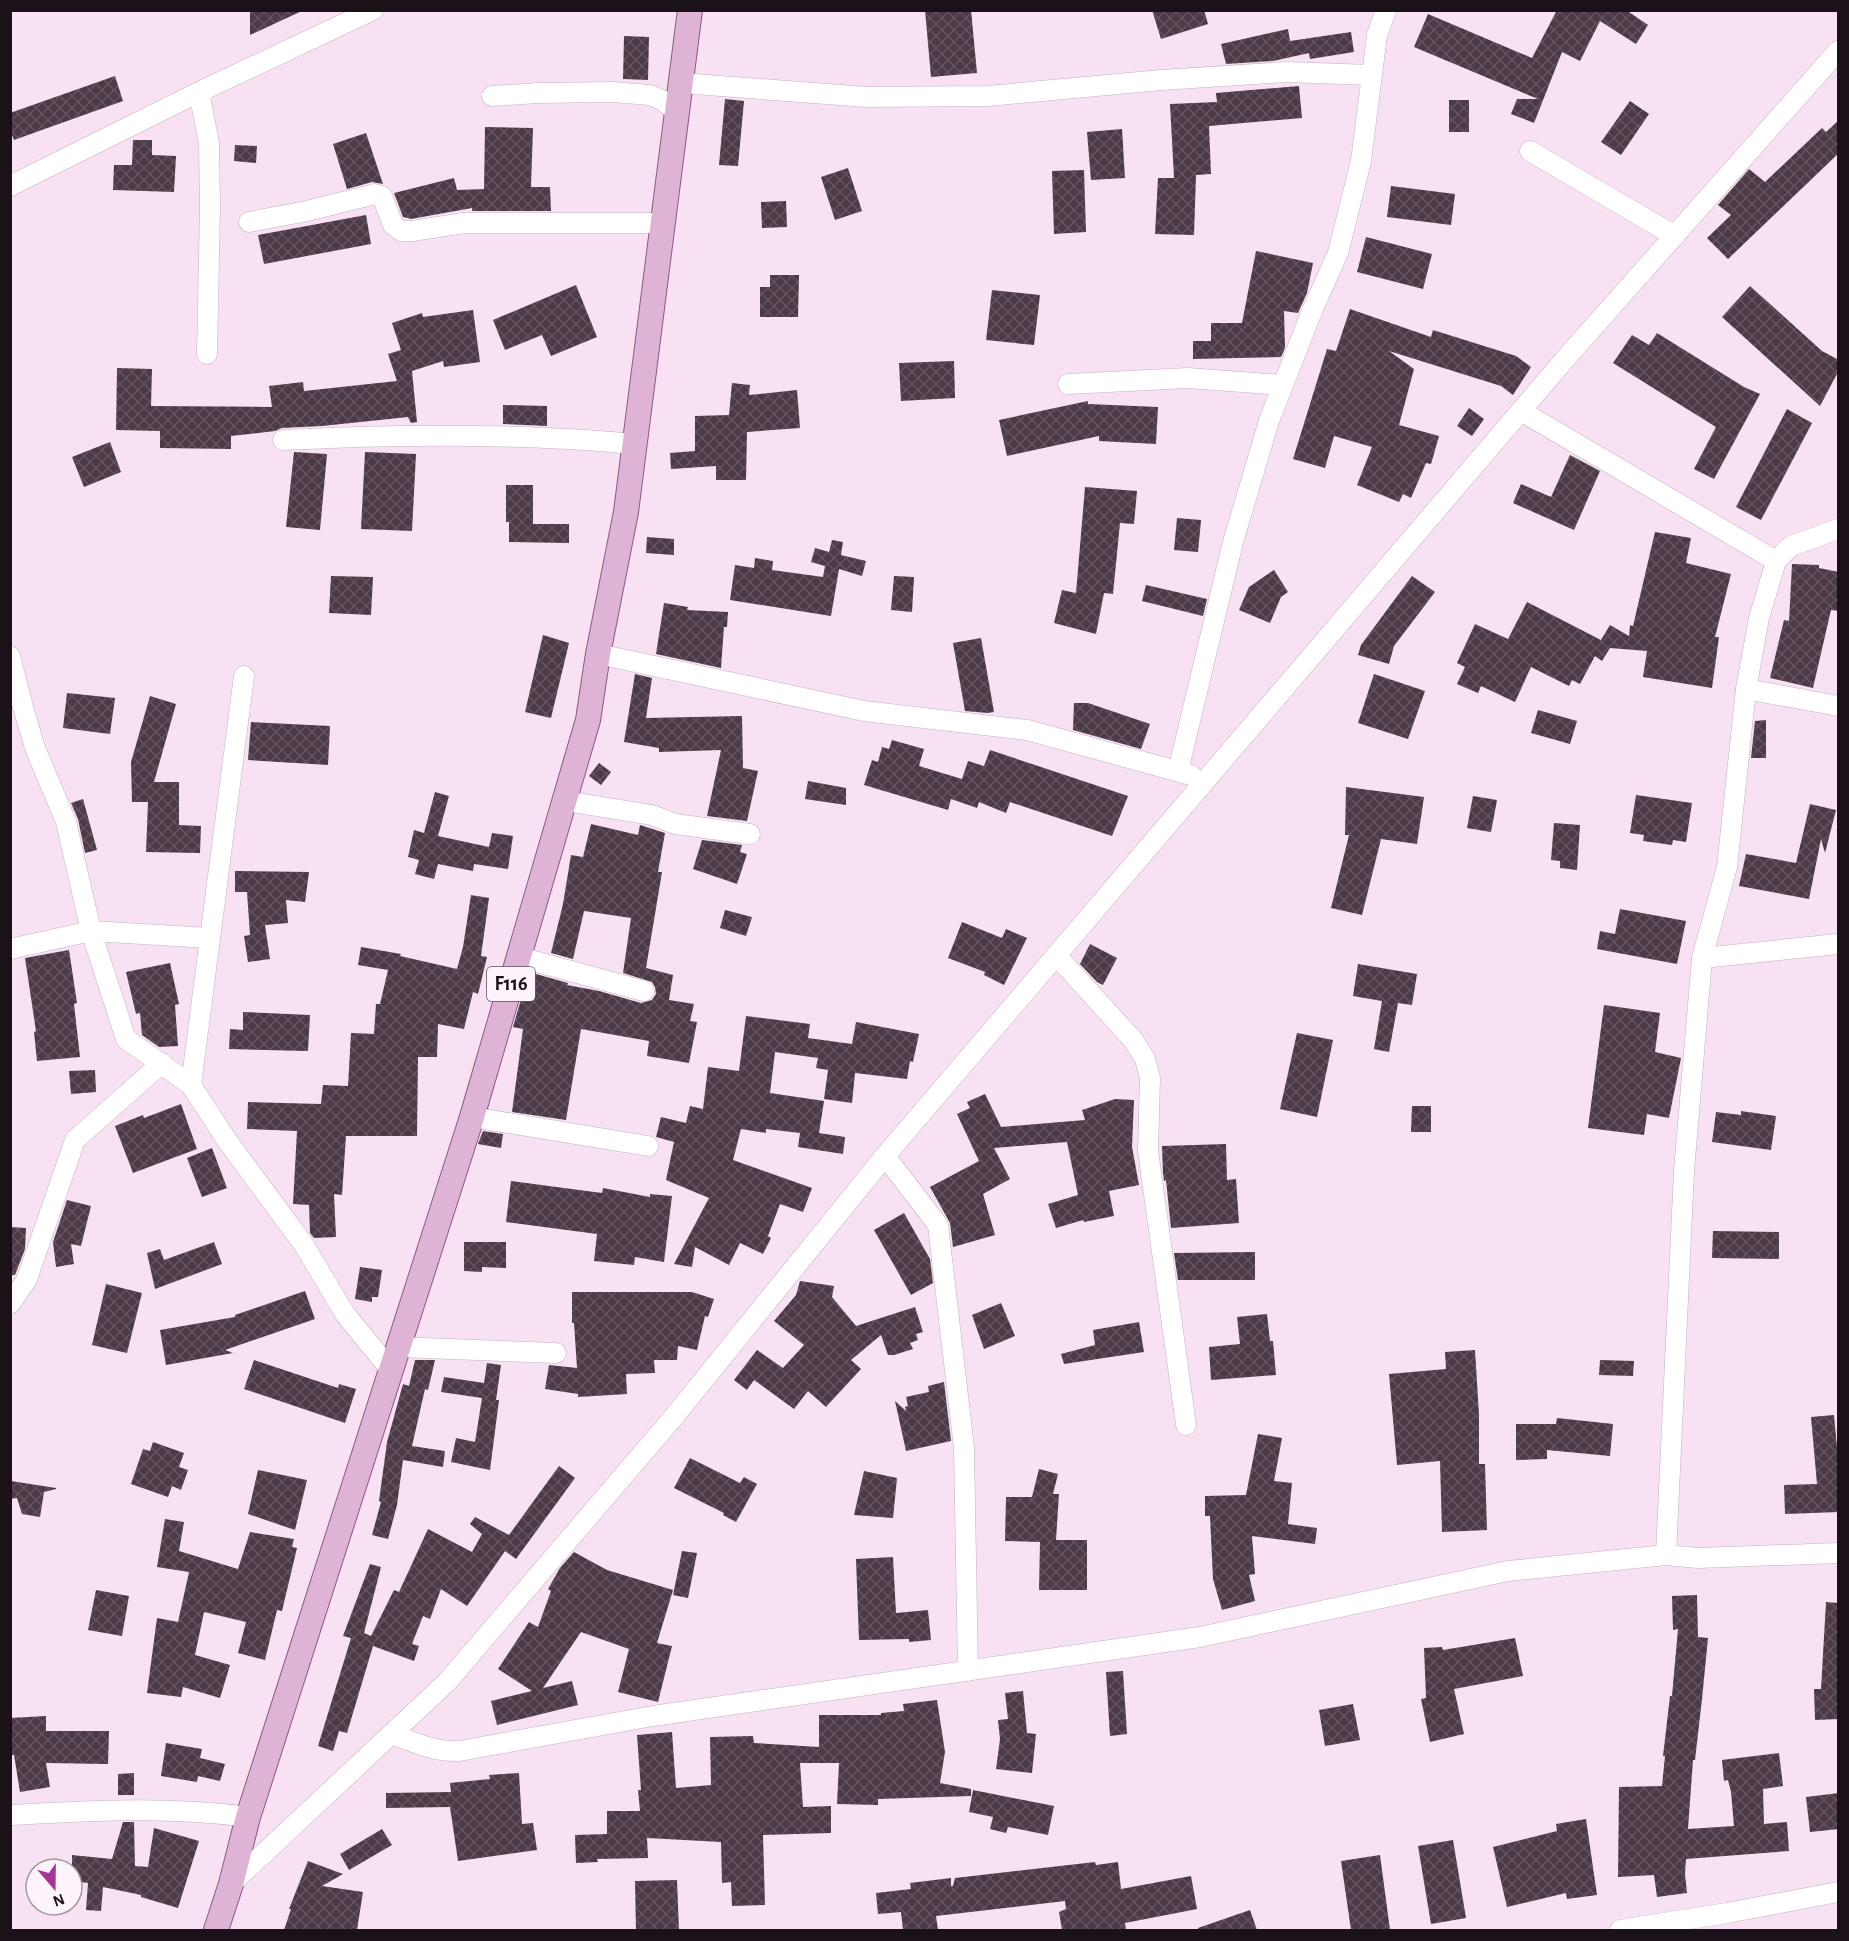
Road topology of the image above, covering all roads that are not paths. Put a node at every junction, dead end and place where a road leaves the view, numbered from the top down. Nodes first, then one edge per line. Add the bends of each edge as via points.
1 (373, 10) edge
2 (690, 10) edge
3 (1386, 10) edge
4 (1839, 51) edge
5 (1371, 75) junction
6 (681, 83) junction
7 (199, 92) junction
8 (492, 96) dead end
9 (678, 113) junction
10 (1530, 151) dead end
11 (10, 186) edge
12 (249, 222) dead end
13 (664, 223) junction
14 (1675, 236) junction
15 (207, 354) dead end
16 (1068, 384) dead end
17 (1283, 385) junction
18 (1521, 411) junction
19 (284, 440) dead end
20 (635, 444) junction
21 (1839, 530) edge
22 (1776, 561) junction
23 (598, 654) junction
24 (10, 656) edge
25 (244, 676) dead end
26 (1746, 689) junction
27 (1839, 706) edge
28 (1178, 771) junction
29 (1206, 779) junction
30 (564, 801) junction
31 (750, 834) dead end
32 (91, 931) junction
33 (210, 938) junction
34 (1839, 944) edge
35 (10, 949) edge
36 (1056, 955) junction
37 (519, 957) junction
38 (1702, 958) junction
39 (644, 991) dead end
40 (162, 1063) junction
41 (190, 1085) junction
42 (472, 1117) junction
43 (648, 1146) dead end
44 (885, 1156) junction
45 (10, 1304) edge
46 (556, 1353) dead end
47 (393, 1358) junction
48 (1186, 1425) dead end
49 (1839, 1553) edge
50 (1666, 1555) junction
51 (968, 1671) junction
52 (393, 1734) junction
53 (10, 1815) edge
54 (248, 1817) junction
55 (231, 1884) junction
56 (1839, 1892) edge
57 (216, 1930) edge
58 (1620, 1930) edge

1 - 7 street
2 - 6 main road, F116
3 - 5 street via 1377,35
4 - 14 street
5 - 6 street via 1286,72 988,96 867,97
5 - 17 street via 1361,161 1338,253
6 - 9 main road, F116
7 - 11 street
7 - 15 street via 209,143
8 - 9 street via 602,92 650,95
9 - 13 main road, F116
10 - 14 street
12 - 13 street via 375,194 382,196 393,225 401,231 464,223
13 - 20 main road, F116
14 - 18 street
16 - 17 street via 1188,378
17 - 28 street via 1233,542
18 - 22 street
18 - 29 street
19 - 20 street via 382,435 564,437
20 - 23 main road, F116
21 - 22 street via 1791,546
22 - 26 street via 1759,618
23 - 28 street via 864,711 1027,730
23 - 30 main road, F116 via 588,720
24 - 32 street via 35,748 66,822
25 - 33 street
26 - 27 street
26 - 38 street via 1727,867
28 - 29 street
29 - 36 street
30 - 31 street via 652,815 675,824
30 - 37 main road, F116
32 - 33 street
32 - 35 street
32 - 40 street via 126,1039
33 - 41 street
34 - 38 street
36 - 44 street
36 - 48 street via 1134,1041 1145,1059 1150,1078 1148,1151
37 - 39 street
37 - 42 main road, F116
38 - 50 street via 1684,1171
40 - 41 street
40 - 45 street via 75,1140 27,1280
41 - 47 street via 304,1245 345,1314
42 - 43 street
42 - 47 main road, F116
44 - 51 street via 938,1225 964,1448
44 - 52 street via 665,1428 447,1682
46 - 47 street
47 - 54 main road, F116
49 - 50 street via 1698,1558
50 - 51 street via 1508,1571 1200,1637
51 - 52 street via 653,1716 459,1751 433,1749
52 - 55 street
53 - 54 street via 127,1809
54 - 55 main road, F116
55 - 57 main road, F116
56 - 58 street

